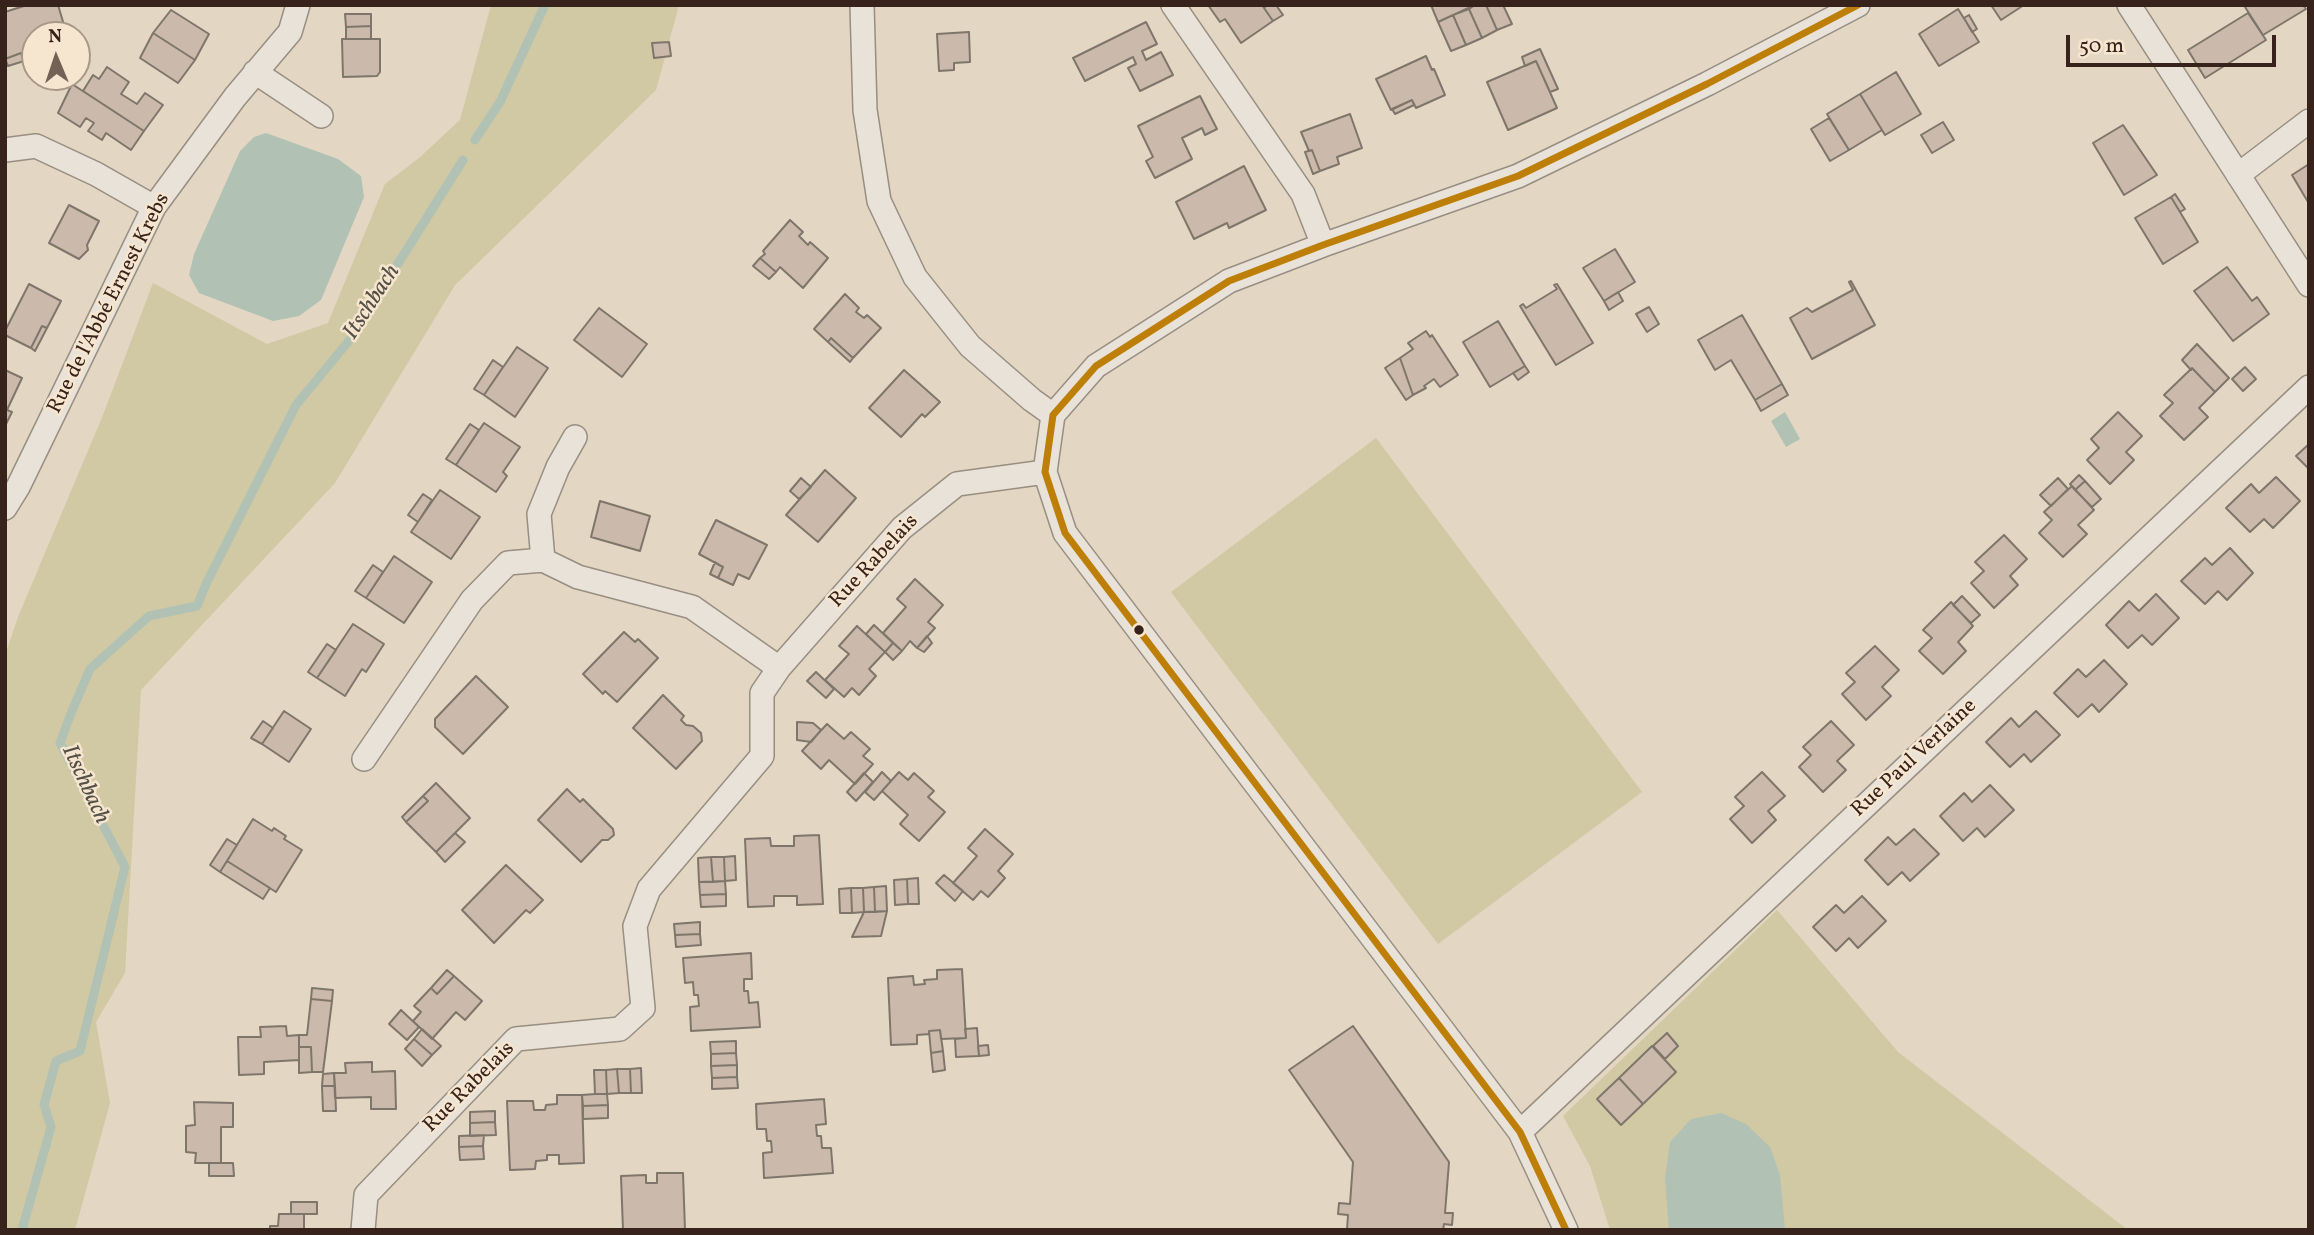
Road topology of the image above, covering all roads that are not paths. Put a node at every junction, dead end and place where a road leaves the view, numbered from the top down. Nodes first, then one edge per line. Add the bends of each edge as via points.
1 (298, 5) edge
2 (862, 5) edge
3 (1173, 5) edge
4 (1858, 5) edge
5 (2129, 5) edge
6 (255, 72) junction
7 (321, 117) dead end
8 (2309, 121) edge
9 (5, 150) edge
10 (2238, 174) junction
11 (154, 207) junction
12 (1323, 245) junction
13 (2309, 285) edge
14 (2309, 387) edge
15 (1054, 415) junction
16 (575, 437) dead end
17 (1045, 472) junction
18 (12, 484) edge
19 (5, 508) edge
20 (543, 561) junction
21 (779, 668) junction
22 (364, 759) dead end
23 (1520, 1132) junction
24 (363, 1230) edge
25 (1566, 1230) edge

1 - 6 street, Rue de l'Abbé Ernest Krebs via 290,32
2 - 15 street via 864,110 879,201 915,277 970,346
3 - 12 street via 1303,194
4 - 12 street via 1518,176
5 - 10 street
6 - 7 street
6 - 11 street, Rue de l'Abbé Ernest Krebs
8 - 10 street
9 - 11 street via 36,146
10 - 13 street
11 - 18 street, Rue de l'Abbé Ernest Krebs
12 - 15 street via 1229,281 1096,366
14 - 23 street, Rue Paul Verlaine
15 - 17 street
16 - 20 street via 539,514
17 - 21 street, Rue Rabelais via 957,484 902,528
17 - 23 street via 1065,533
18 - 19 street, Rue de l'Abbé Ernest Krebs
20 - 21 street via 578,578 692,607
20 - 22 street via 509,563 472,600
21 - 24 street, Rue Rabelais via 762,693 762,757 649,889 635,926 643,1008 620,1029 516,1039 366,1195
23 - 25 street

